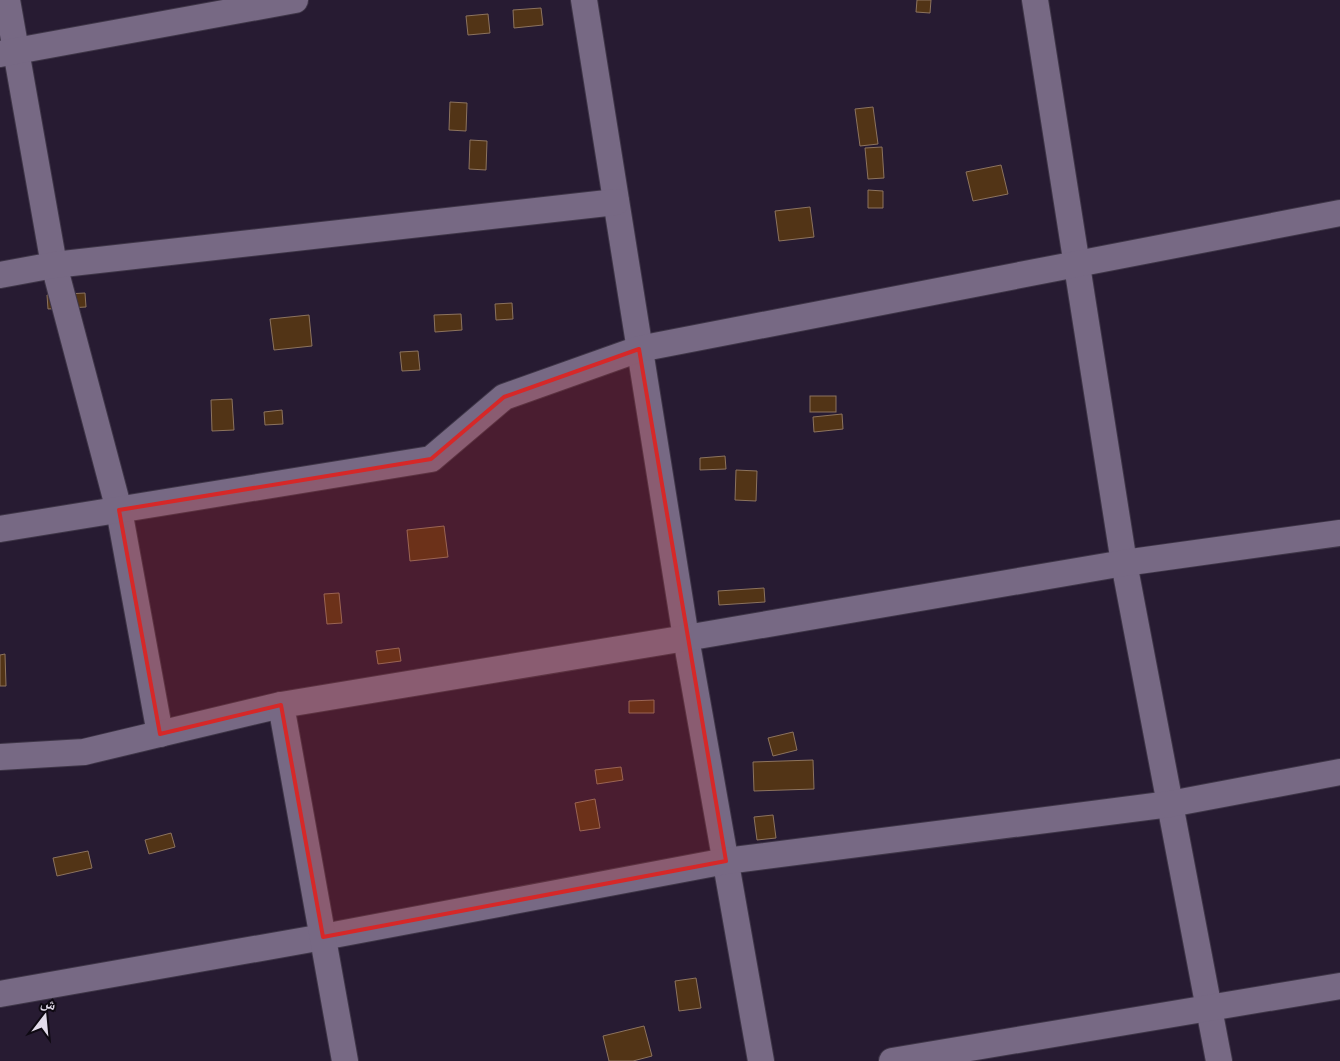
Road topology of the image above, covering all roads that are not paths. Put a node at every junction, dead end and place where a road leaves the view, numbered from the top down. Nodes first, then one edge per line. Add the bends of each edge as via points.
1 (7, 0) edge
2 (295, 0) edge
3 (584, 0) edge
4 (1035, 0) edge
5 (8, 53) edge
6 (616, 202) junction
7 (1340, 213) edge
8 (54, 265) junction
9 (1077, 265) junction
10 (0, 275) edge
11 (640, 349) junction
12 (119, 510) junction
13 (0, 529) edge
14 (1340, 533) edge
15 (1124, 563) junction
16 (686, 638) junction
17 (281, 705) junction
18 (160, 734) junction
19 (0, 756) edge
20 (1340, 772) edge
21 (1170, 804) junction
22 (726, 861) junction
23 (323, 937) junction
24 (1340, 986) edge
25 (0, 994) edge
26 (1208, 1008) junction
27 (345, 1061) edge
28 (761, 1061) edge
29 (892, 1061) edge
30 (1219, 1061) edge

1 - 5 street
2 - 5 street
3 - 6 street
4 - 9 street
5 - 8 street
6 - 8 street
6 - 11 street
7 - 9 street
8 - 10 street
8 - 12 street
9 - 11 street
9 - 15 street
11 - 12 street via 504,397 432,459
11 - 16 street
12 - 13 street
12 - 18 street
14 - 15 street
15 - 16 street
15 - 21 street
16 - 17 street
16 - 22 street
17 - 18 street
17 - 23 street
18 - 19 street via 84,752
20 - 21 street
21 - 22 street
21 - 26 street
22 - 23 street
22 - 28 street
23 - 25 street
23 - 27 street
24 - 26 street
26 - 29 street
26 - 30 street

